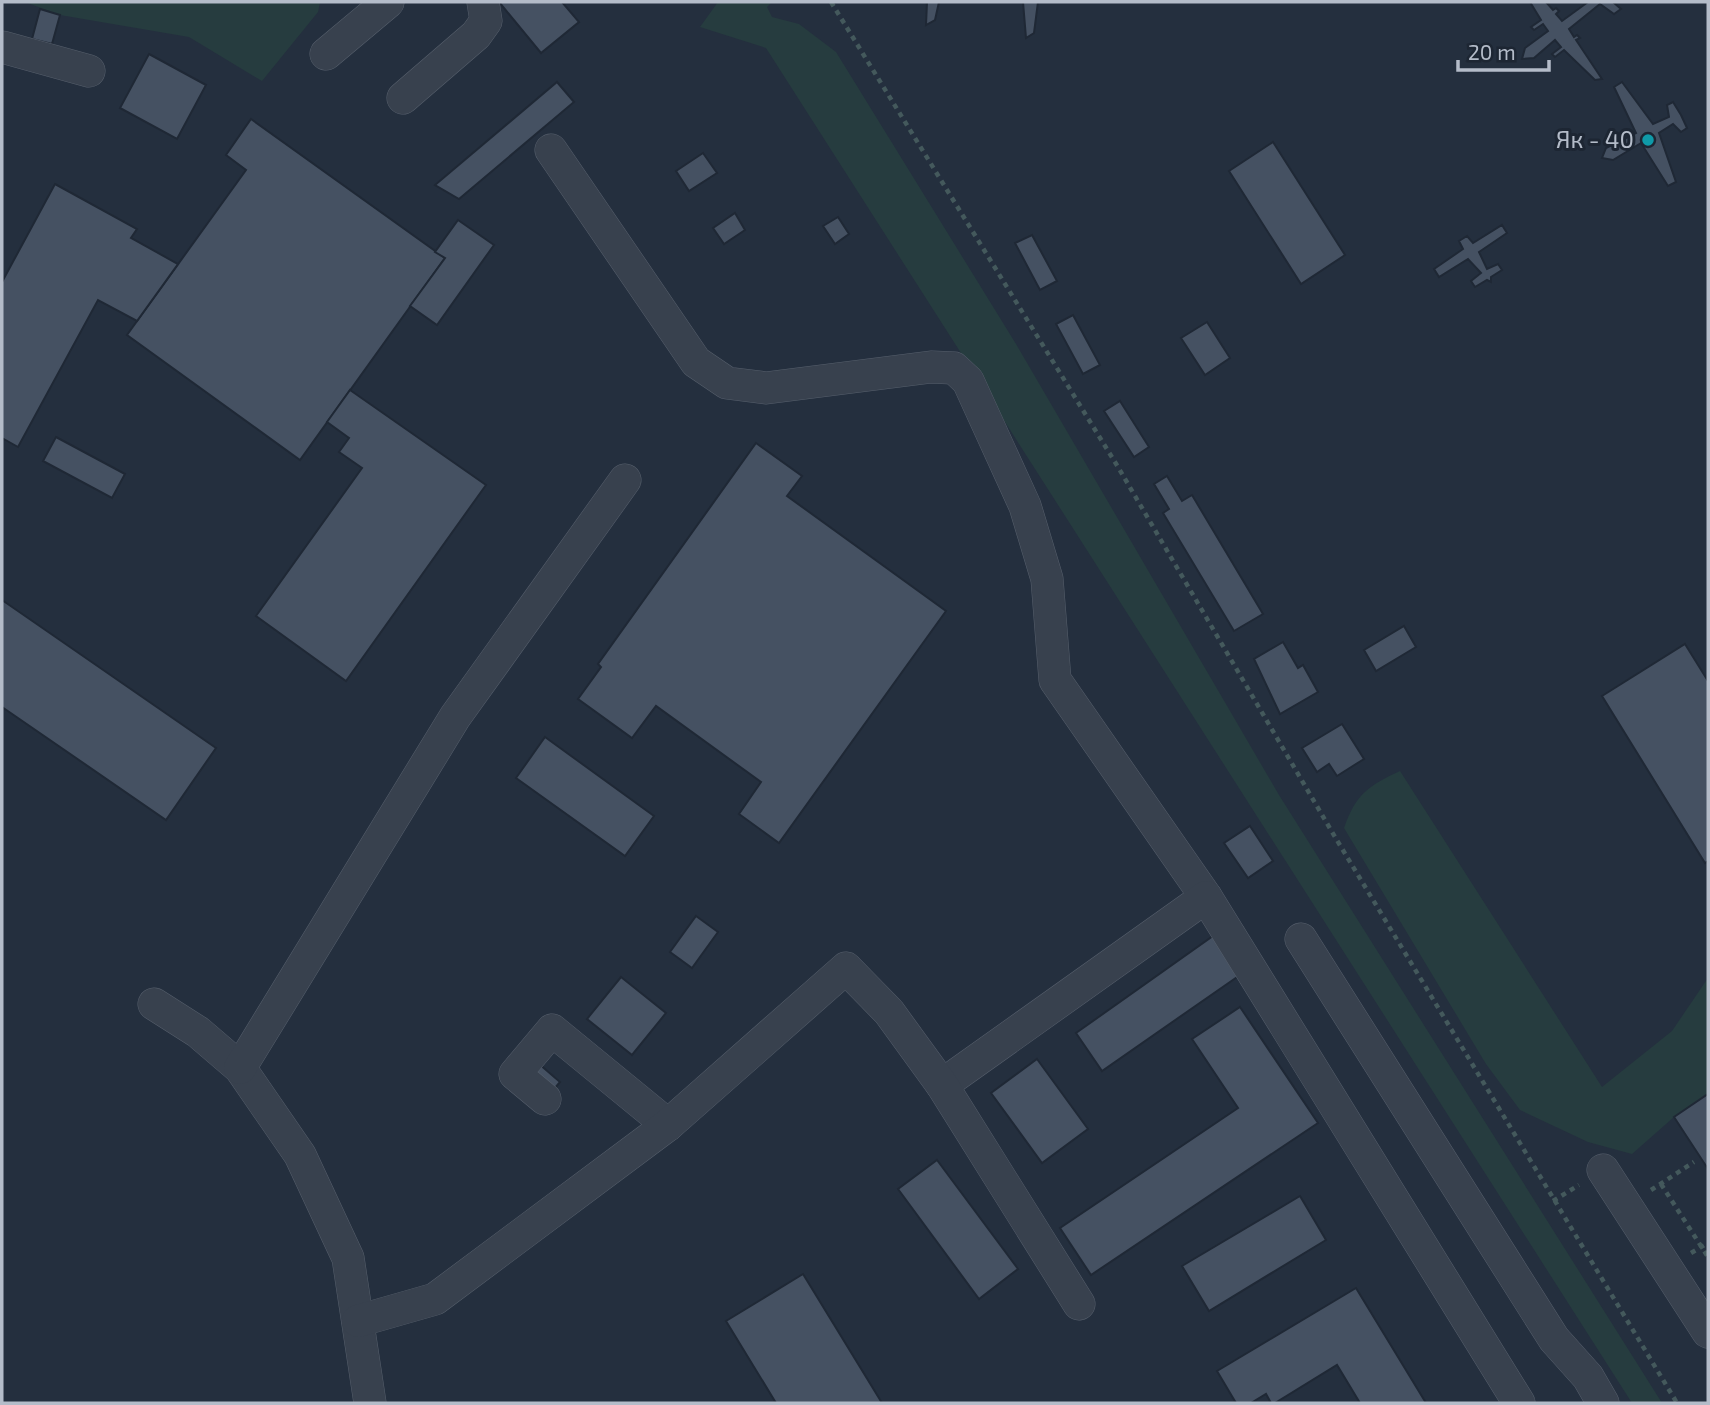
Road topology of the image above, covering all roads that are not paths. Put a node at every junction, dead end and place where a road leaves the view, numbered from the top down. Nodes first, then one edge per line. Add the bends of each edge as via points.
1 (388, 2) edge
2 (483, 2) edge
3 (2, 47) edge
4 (326, 54) dead end
5 (89, 71) dead end
6 (403, 98) dead end
7 (551, 150) dead end
8 (625, 480) dead end
9 (1206, 897) junction
10 (1301, 939) dead end
11 (153, 1004) dead end
12 (240, 1068) junction
13 (942, 1085) junction
14 (545, 1099) dead end
15 (668, 1125) junction
16 (1603, 1170) dead end
17 (1079, 1304) dead end
18 (358, 1321) junction
19 (1708, 1332) edge
20 (370, 1403) edge
21 (1519, 1403) edge
22 (1603, 1403) edge

1 - 4 lane
2 - 6 lane via 486,21 476,35
3 - 5 lane
7 - 9 lane via 696,362 727,383 766,388 931,367 954,368 968,381 1025,506 1047,579 1055,680
8 - 12 lane via 455,717
9 - 13 lane
9 - 21 lane
10 - 22 lane via 1554,1339 1588,1377
11 - 12 lane via 198,1032
12 - 18 lane via 300,1155 348,1258
13 - 15 lane via 889,1012 846,968
13 - 17 lane
14 - 15 lane via 515,1074 552,1030
15 - 18 lane via 435,1300
16 - 19 lane
18 - 20 lane

